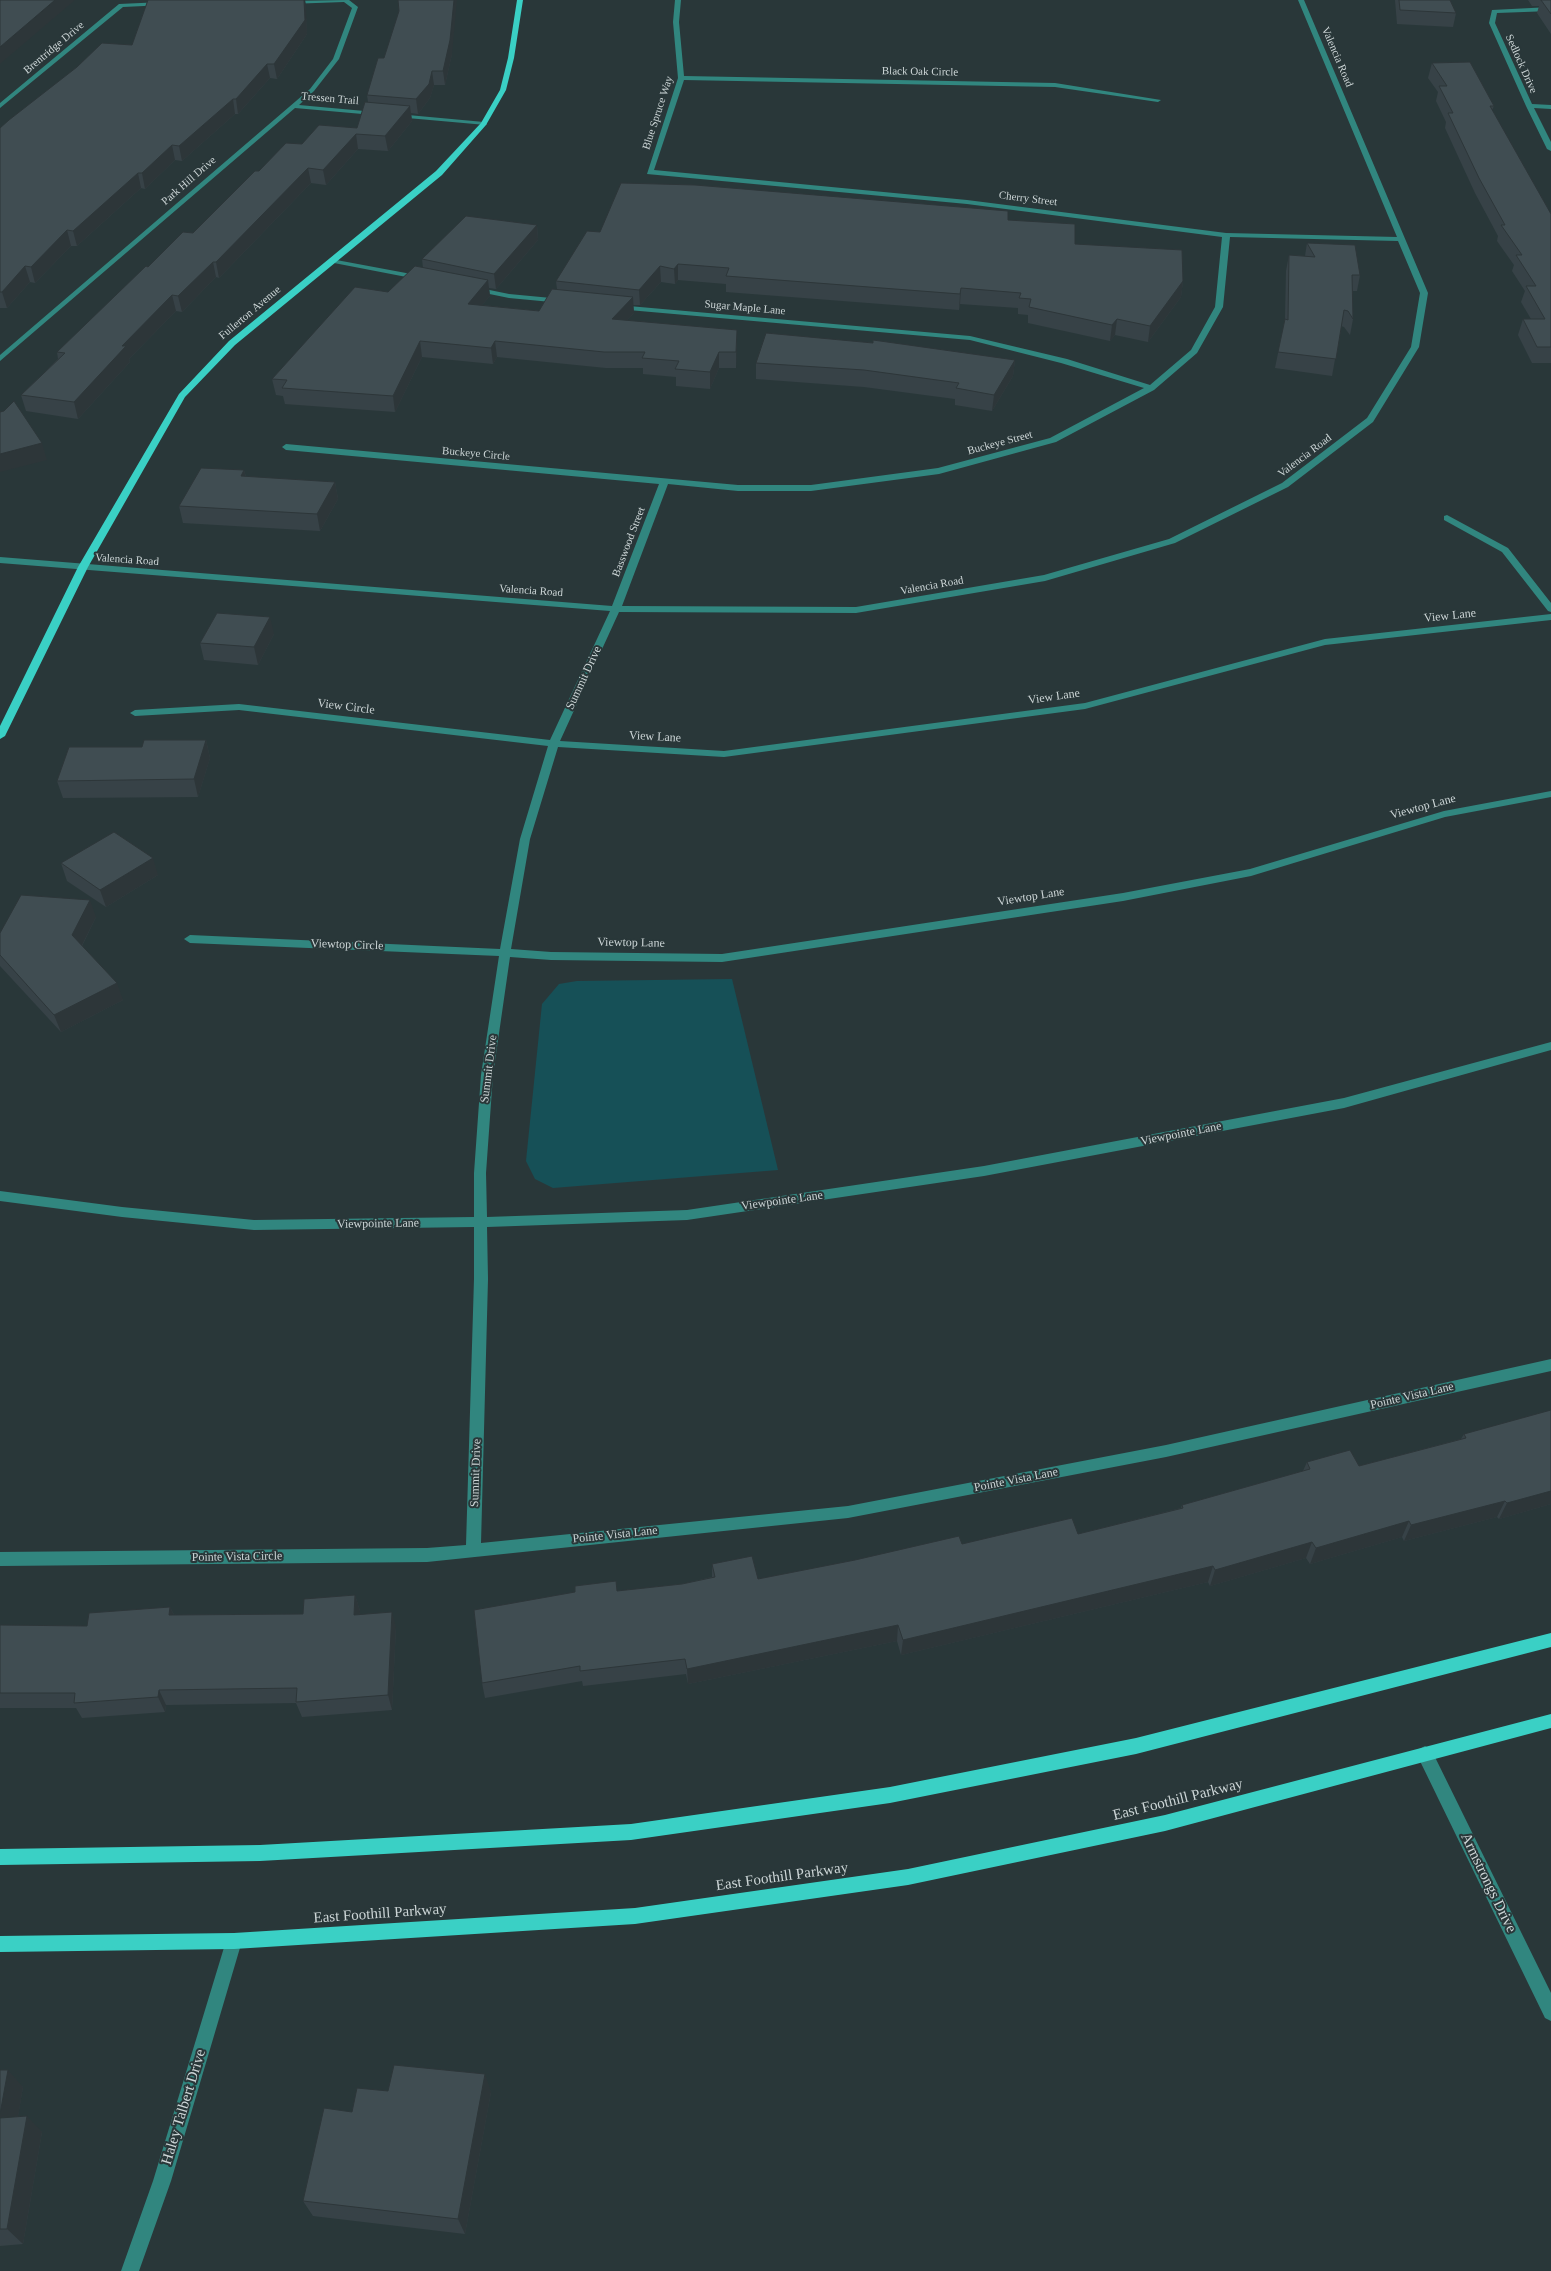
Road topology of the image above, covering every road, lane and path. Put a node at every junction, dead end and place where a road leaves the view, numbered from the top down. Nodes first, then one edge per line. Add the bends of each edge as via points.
1 (345, 0) edge
2 (520, 0) edge
3 (678, 0) edge
4 (1301, 0) edge
5 (277, 2) edge
6 (170, 4) edge
7 (1551, 8) edge
8 (681, 78) junction
9 (1158, 100) dead end
10 (0, 106) edge
11 (292, 106) junction
12 (1529, 106) junction
13 (1551, 107) edge
14 (484, 124) junction
15 (1551, 149) edge
16 (650, 172) joint
17 (1226, 235) junction
18 (1403, 239) junction
19 (334, 260) junction
20 (432, 280) edge
21 (461, 286) edge
22 (568, 302) edge
23 (607, 306) edge
24 (0, 359) edge
25 (1151, 388) junction
26 (286, 447) dead end
27 (664, 483) junction
28 (1447, 518) dead end
29 (0, 560) edge
30 (83, 568) junction
31 (616, 609) junction
32 (1551, 609) edge
33 (1551, 617) edge
34 (135, 713) dead end
35 (0, 736) edge
36 (554, 744) junction
37 (1551, 794) edge
38 (190, 939) dead end
39 (504, 952) junction
40 (1551, 1046) edge
41 (0, 1196) edge
42 (479, 1221) junction
43 (1551, 1364) edge
44 (473, 1550) junction
45 (0, 1559) edge
46 (1551, 1640) edge
47 (1551, 1721) edge
48 (1425, 1754) junction
49 (0, 1857) edge
50 (234, 1941) junction
51 (0, 1944) edge
52 (1551, 2012) edge
53 (130, 2271) edge

1 - 5 street
1 - 11 street, Park Hill Drive via 355,7 336,59 312,90
2 - 14 main road, Fullerton Avenue via 503,90
3 - 8 street, Blue Spruce Way via 676,22
4 - 18 street, Valencia Road
6 - 10 street, Brentridge Drive via 121,6
7 - 12 street, Sedlock Drive via 1494,11 1492,23
8 - 9 street, Black Oak Circle via 1055,85
8 - 16 street, Blue Spruce Way
11 - 14 street, Tressen Trail
11 - 24 street, Park Hill Drive
12 - 13 street
12 - 15 street, Sedlock Drive
14 - 19 main road, Fullerton Avenue via 439,173
16 - 17 street, Cherry Street via 966,202
17 - 18 street, Cherry Street
17 - 25 street, Buckeye Street via 1219,307 1194,351
18 - 31 street, Valencia Road via 1424,293 1420,320 1415,347 1370,420 1286,486 1172,541 1045,578 856,610
19 - 20 street
19 - 30 main road, Fullerton Avenue via 232,342 182,396
21 - 22 street via 509,296
23 - 25 street, Sugar Maple Lane via 970,338 1064,361
25 - 27 street, Buckeye Street via 1053,440 939,471 811,488
26 - 27 street, Buckeye Circle
27 - 31 street, Basswood Street
28 - 32 street via 1505,550
29 - 30 street, Valencia Road
30 - 31 street, Valencia Road
30 - 35 main road, Fullerton Avenue
31 - 36 street, Summit Drive
33 - 36 street, View Lane via 1325,642 1086,706 724,754
34 - 36 street, View Circle via 239,707
36 - 39 street, Summit Drive via 525,839
37 - 39 street, Viewtop Lane via 1444,814 1251,872 1113,899 722,958 551,956
38 - 39 street, Viewtop Circle
39 - 42 street, Summit Drive via 487,1075
40 - 42 street, Viewpointe Lane via 1344,1104 984,1171 686,1215
41 - 42 street, Viewpointe Lane via 254,1225
42 - 44 street, Summit Drive via 482,1278
43 - 44 street, Pointe Vista Lane via 1166,1451 848,1512
44 - 45 street, Pointe Vista Circle via 427,1555
46 - 49 main road via 1136,1746 890,1795 641,1831 260,1854
47 - 48 main road, East Foothill Parkway
48 - 50 main road, East Foothill Parkway via 1165,1823 908,1877 635,1916
48 - 52 street, Armstrongs Drive
50 - 51 main road, East Foothill Parkway
50 - 53 street, Haley Talbert Drive via 162,2181

